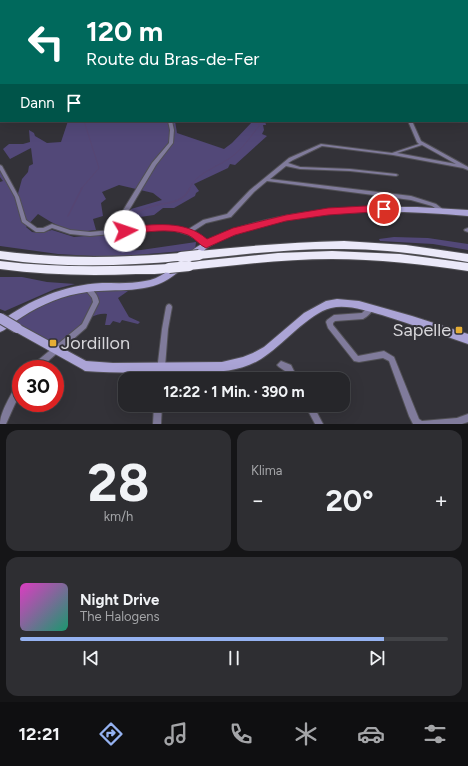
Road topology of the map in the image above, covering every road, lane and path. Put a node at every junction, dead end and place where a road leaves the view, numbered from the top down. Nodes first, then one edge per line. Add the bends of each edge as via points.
1 (170, 122) edge
2 (410, 122) edge
3 (422, 144) junction
4 (393, 154) junction
5 (285, 164) junction
6 (0, 166) edge
7 (463, 167) junction
8 (468, 169) edge
9 (396, 175) dead end
10 (267, 180) junction
11 (443, 211) junction
12 (468, 213) edge
13 (125, 231) junction
14 (189, 231) junction
15 (206, 244) junction
16 (0, 250) edge
17 (0, 255) edge
18 (468, 257) edge
19 (46, 260) junction
20 (0, 266) edge
21 (468, 267) edge
22 (87, 288) junction
23 (169, 307) dead end
24 (371, 308) junction
25 (0, 318) edge
26 (0, 328) edge
27 (468, 339) edge
28 (56, 350) junction
29 (44, 360) edge
30 (281, 365) dead end
31 (161, 368) junction
32 (161, 372) edge
33 (290, 372) edge
34 (12, 400) edge
35 (158, 412) edge
36 (313, 412) edge
37 (468, 418) edge
38 (2, 424) edge
39 (157, 424) edge
40 (319, 424) edge
41 (421, 424) edge

1 - 13 street via 171,143 154,164 125,212
2 - 3 street
3 - 4 street
3 - 7 street
4 - 5 street via 328,145 317,146
4 - 7 street
5 - 9 street via 300,168
5 - 10 street
6 - 13 street via 17,197 24,221 36,230 52,226 76,234
7 - 8 street
10 - 11 street via 411,198 434,205
10 - 14 street via 252,191 229,216 205,221
11 - 12 street
11 - 15 street via 360,209 313,213 233,231
13 - 14 street via 164,228
14 - 15 street
15 - 22 street via 170,275 155,283 132,288
16 - 19 highway
17 - 19 highway
18 - 19 highway, bridge via 374,246 324,246 118,261
20 - 21 highway, bridge via 97,272 169,268 273,257 332,255 397,258
22 - 26 street via 45,300
22 - 28 street via 96,300 94,309 84,326
23 - 31 street
24 - 27 street
24 - 31 street via 342,303 329,304 307,316 267,350 242,362 222,367
24 - 41 street via 363,316 334,318 329,322 330,326 359,360 384,354 392,359 413,416 416,422
25 - 28 street, bridge
28 - 29 street
28 - 31 street via 85,366
30 - 33 street
31 - 32 street
34 - 38 street
35 - 39 street
36 - 40 street
37 - 41 street via 457,422

